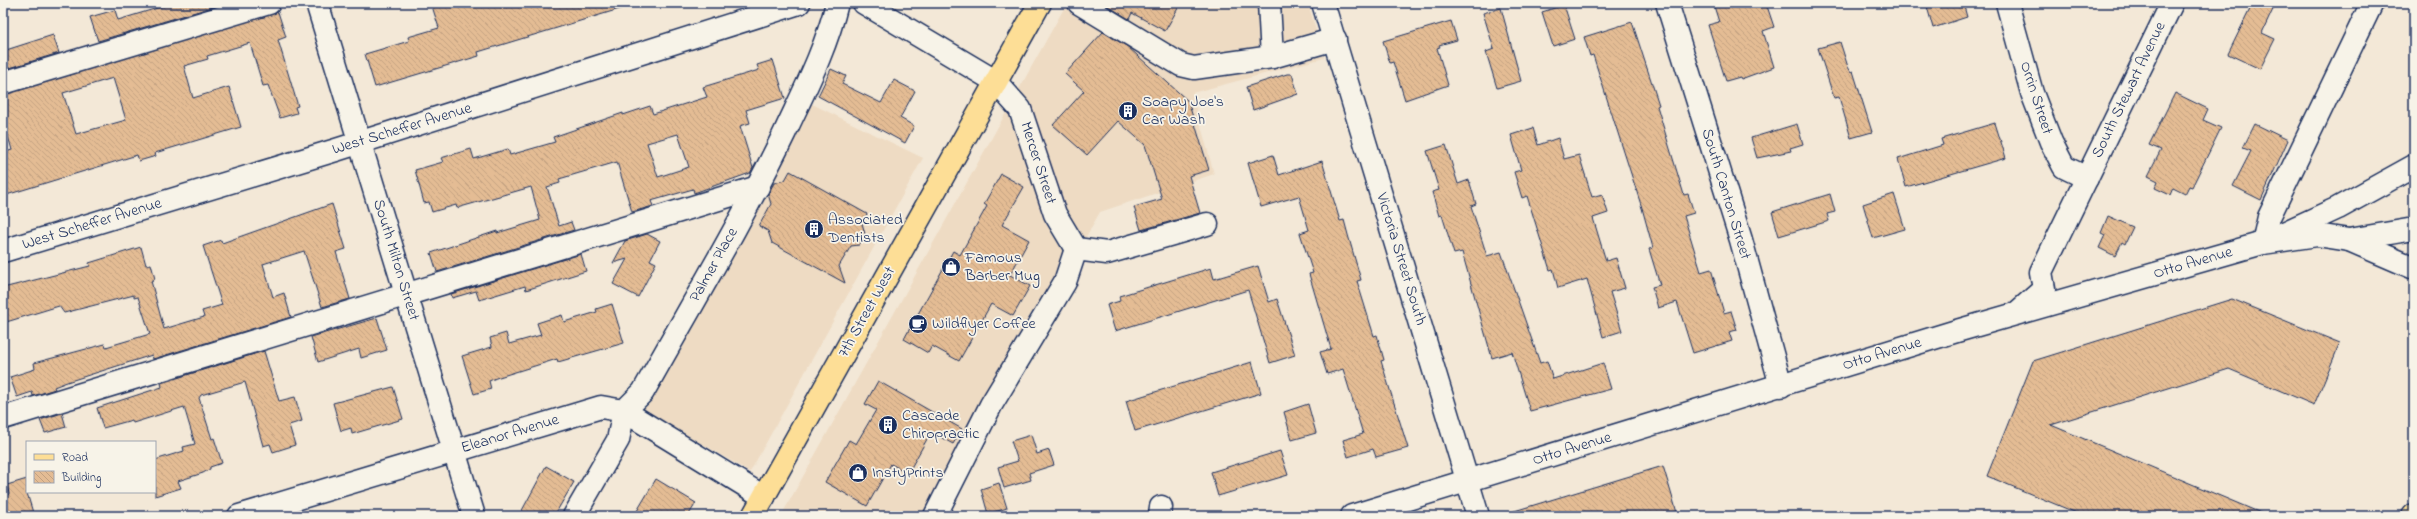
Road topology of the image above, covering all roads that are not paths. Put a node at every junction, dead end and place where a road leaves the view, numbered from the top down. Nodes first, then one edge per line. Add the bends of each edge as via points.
1 (270, 3) edge
2 (317, 3) edge
3 (799, 3) edge
4 (837, 3) edge
5 (864, 3) edge
6 (1040, 3) edge
7 (1079, 3) edge
8 (1269, 3) edge
9 (1323, 3) edge
10 (1667, 3) edge
11 (2007, 3) edge
12 (2172, 3) edge
13 (2372, 3) edge
14 (1335, 39) junction
15 (1272, 57) junction
16 (995, 81) junction
17 (3, 83) edge
18 (360, 142) junction
19 (2414, 166) edge
20 (2087, 178) junction
21 (758, 187) junction
22 (1207, 224) dead end
23 (2414, 229) edge
24 (2348, 240) junction
25 (2263, 243) junction
26 (1076, 249) junction
27 (3, 251) edge
28 (2414, 268) edge
29 (406, 294) junction
30 (2016, 315) junction
31 (1781, 386) junction
32 (624, 411) junction
33 (3, 418) edge
34 (454, 451) junction
35 (1467, 481) junction
36 (764, 497) junction
37 (239, 516) edge
38 (474, 516) edge
39 (574, 516) edge
40 (753, 516) edge
41 (935, 516) edge
42 (1352, 516) edge
43 (1478, 516) edge

1 - 17 street
2 - 18 street, South Milton Street
3 - 18 street, West Scheffer Avenue
4 - 21 street, Palmer Place via 832,26 817,64
5 - 16 street
6 - 16 main road, 7th Street West
7 - 15 street via 1181,65 1194,68
8 - 15 street
9 - 14 street, Victoria Street South
10 - 31 street, South Canton Street via 1741,240
11 - 20 street, Orrin Street via 2032,93 2051,142 2064,167
12 - 20 street, South Stewart Avenue
13 - 25 street via 2269,217
14 - 15 street
14 - 35 street, Victoria Street South
16 - 26 street, Mercer Street via 1020,109 1055,214
16 - 36 main road, 7th Street West
18 - 27 street, West Scheffer Avenue
18 - 29 street, South Milton Street
19 - 25 street via 2338,208
20 - 30 street, South Stewart Avenue via 2042,272 2044,289
21 - 29 street
21 - 32 street, Palmer Place via 643,392
22 - 26 street via 1107,253 1099,254
23 - 24 street
24 - 25 street, Otto Avenue via 2317,235
24 - 28 street, Otto Avenue
25 - 30 street, Otto Avenue
26 - 41 street via 1065,282 991,405
29 - 33 street
29 - 34 street, South Milton Street
30 - 31 street, Otto Avenue
31 - 35 street, Otto Avenue
32 - 34 street, Eleanor Avenue via 601,406
32 - 36 street, Eleanor Avenue
32 - 39 street via 618,440
34 - 37 street, Eleanor Avenue
34 - 38 street, South Milton Street
35 - 42 street, Otto Avenue
35 - 43 street, Victoria Street South
36 - 40 main road, 7th Street West

